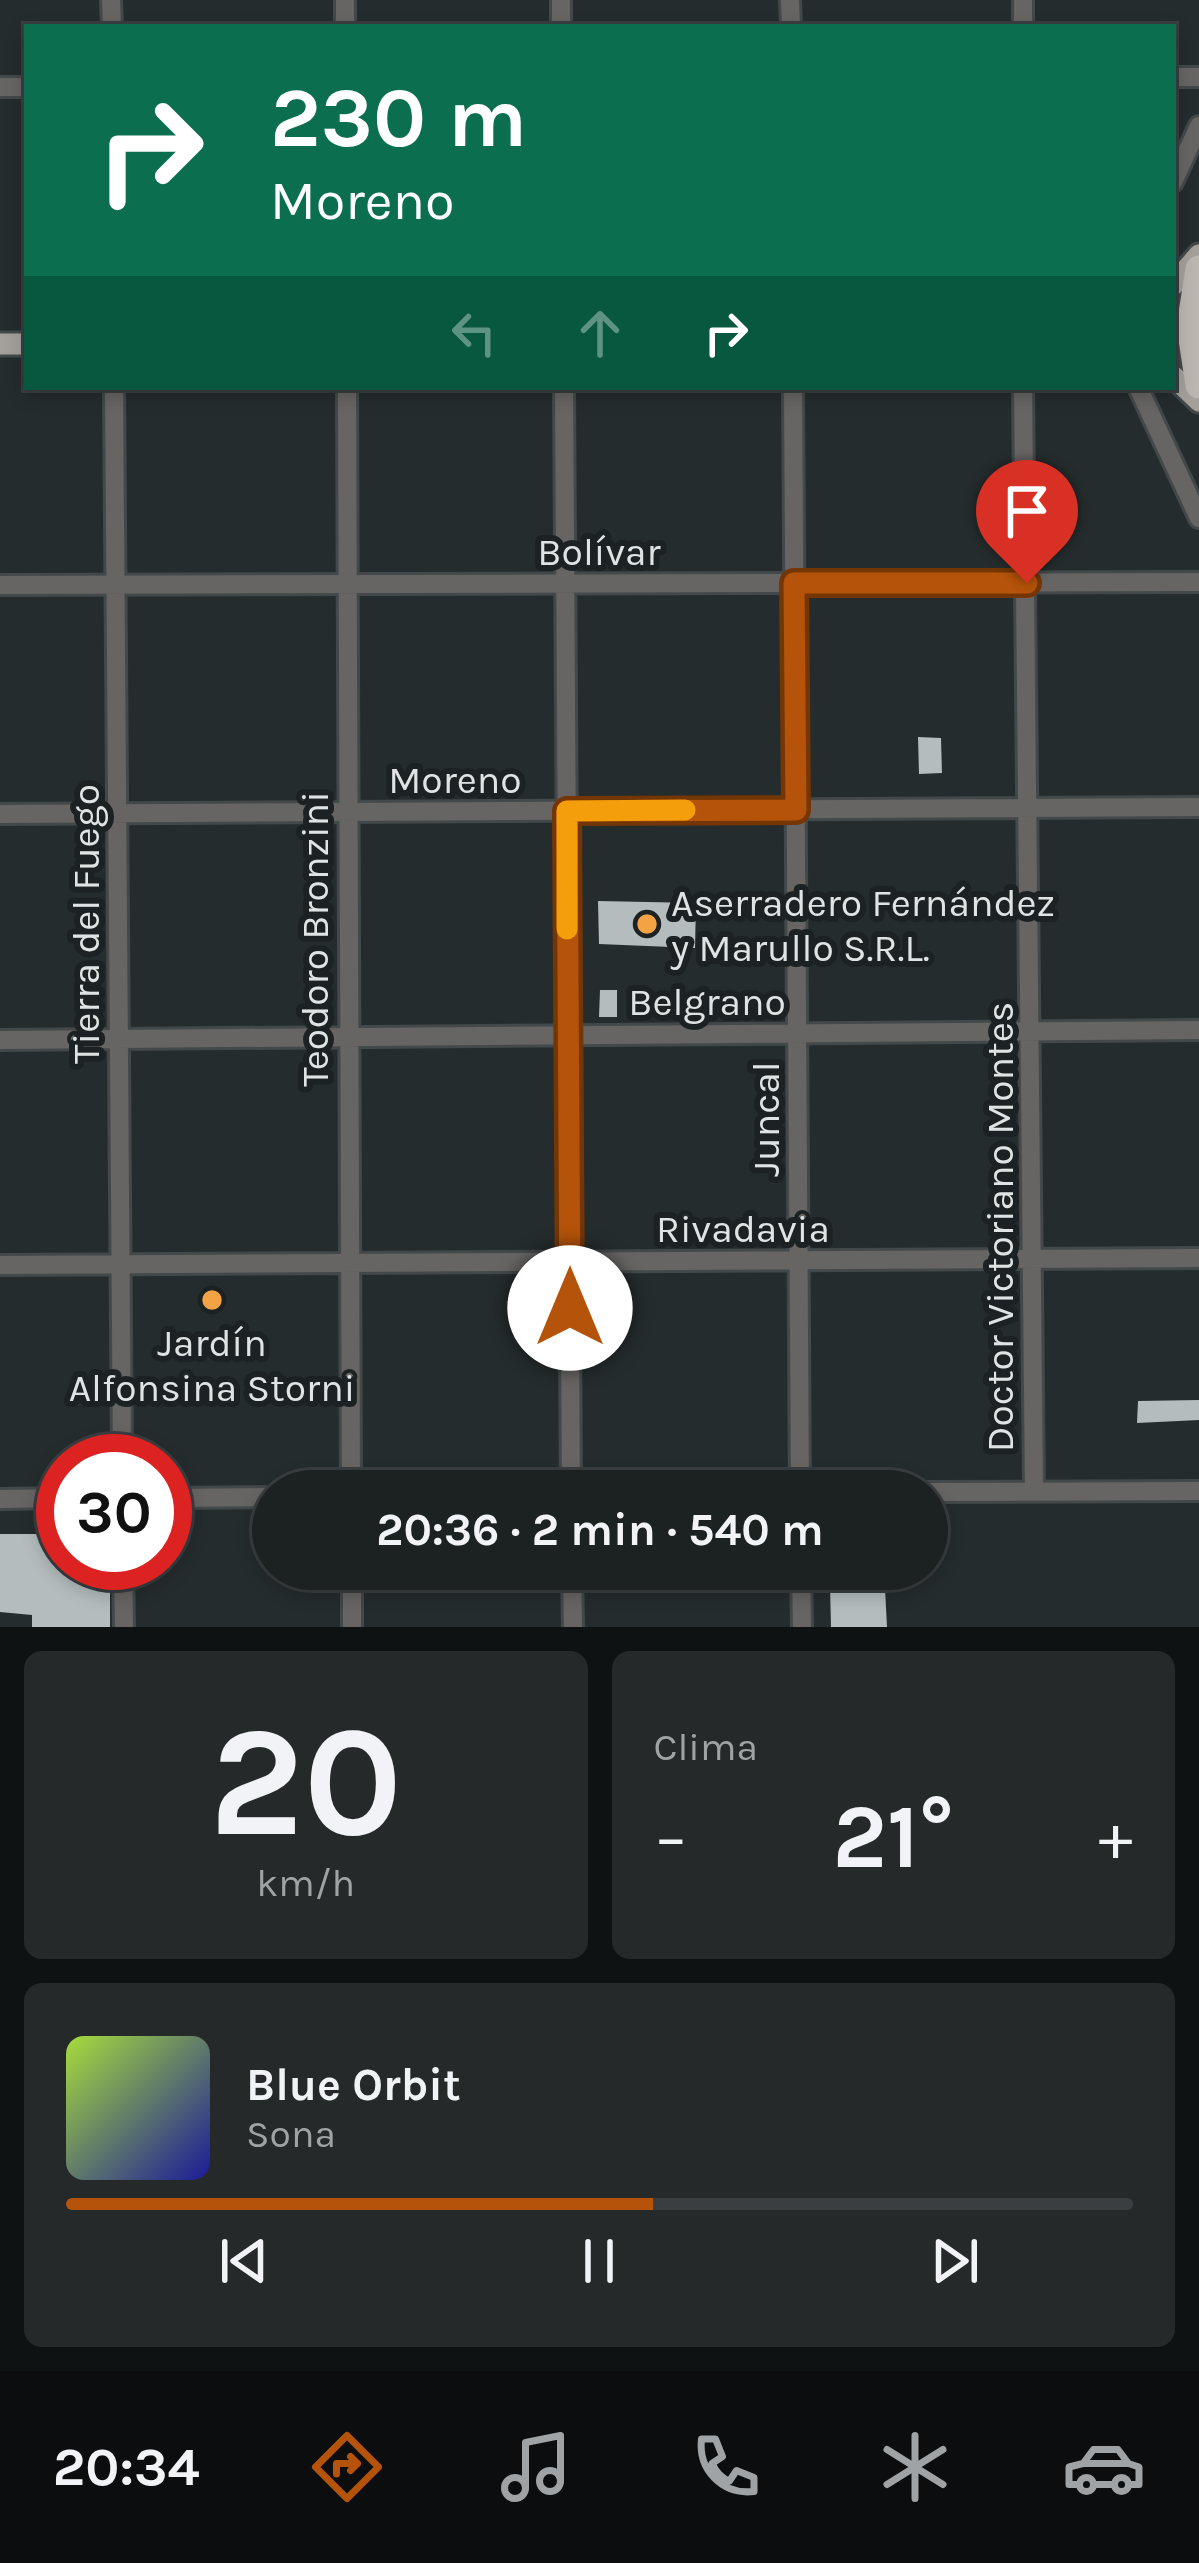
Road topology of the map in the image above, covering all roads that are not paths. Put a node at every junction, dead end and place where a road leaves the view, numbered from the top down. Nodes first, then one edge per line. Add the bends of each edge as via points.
1 (1199, 126) edge
2 (1176, 176) edge
3 (1199, 255) edge
4 (1199, 269) edge
5 (1176, 282) edge
6 (1176, 379) edge
7 (1199, 385) edge
8 (114, 390) edge
9 (347, 390) edge
10 (564, 390) edge
11 (793, 390) edge
12 (1023, 390) edge
13 (1139, 390) edge
14 (1199, 401) edge
15 (1199, 518) edge
16 (1199, 582) edge
17 (794, 583) junction
18 (1027, 583) junction
19 (344, 584) junction
20 (565, 584) junction
21 (0, 585) edge
22 (116, 585) junction
23 (1199, 807) edge
24 (1028, 808) junction
25 (796, 810) junction
26 (567, 811) junction
27 (346, 812) junction
28 (0, 814) edge
29 (117, 814) junction
30 (1199, 1030) edge
31 (1030, 1031) junction
32 (797, 1033) junction
33 (568, 1035) junction
34 (348, 1037) junction
35 (118, 1039) junction
36 (0, 1040) edge
37 (1199, 1258) edge
38 (1032, 1259) junction
39 (799, 1260) junction
40 (570, 1262) junction
41 (350, 1263) junction
42 (120, 1264) junction
43 (0, 1265) edge
44 (122, 1434) edge
45 (351, 1470) edge
46 (572, 1470) edge
47 (800, 1470) edge
48 (1034, 1491) junction
49 (1199, 1491) edge
50 (948, 1492) edge
51 (252, 1497) edge
52 (36, 1498) edge
53 (192, 1498) edge
54 (0, 1499) edge
55 (123, 1590) edge
56 (352, 1590) edge
57 (572, 1590) edge
58 (801, 1590) edge
59 (124, 1627) edge
60 (352, 1627) edge
61 (573, 1627) edge
62 (802, 1627) edge

1 - 2 street
3 - 5 main road
4 - 7 highway via 1190,326
6 - 14 main road
8 - 22 street, Tierra del Fuego
9 - 19 street, Teodoro Bronzini
10 - 20 street
11 - 17 street, Juncal
12 - 18 street, Doctor Victoriano Montes
13 - 15 street
16 - 18 street, Bolívar
17 - 18 street, Bolívar
17 - 20 street, Bolívar
17 - 25 street, Juncal
18 - 24 street, Doctor Victoriano Montes
19 - 20 street, Bolívar
19 - 22 street, Bolívar
19 - 27 street, Teodoro Bronzini
20 - 26 street
21 - 22 street, Bolívar
22 - 29 street, Tierra del Fuego
23 - 24 street, Moreno
24 - 25 street, Moreno
24 - 31 street, Doctor Victoriano Montes
25 - 26 street, Moreno
25 - 32 street, Juncal
26 - 27 street, Moreno
26 - 33 street
27 - 29 street, Moreno
27 - 34 street, Teodoro Bronzini
28 - 29 street, Moreno
29 - 35 street, Tierra del Fuego
30 - 31 street, Belgrano
31 - 32 street, Belgrano
31 - 38 street, Doctor Victoriano Montes
32 - 33 street, Belgrano
32 - 39 street, Juncal
33 - 34 street, Belgrano
33 - 40 street
34 - 35 street, Belgrano
34 - 41 street, Teodoro Bronzini
35 - 36 street, Belgrano
35 - 42 street, Tierra del Fuego
37 - 38 street, Rivadavia
38 - 39 street, Rivadavia
38 - 48 street, Doctor Victoriano Montes
39 - 40 street, Rivadavia
39 - 47 street, Juncal
40 - 41 street, Rivadavia
40 - 46 street
41 - 42 street, Rivadavia
41 - 45 street, Teodoro Bronzini
42 - 43 street, Rivadavia
42 - 44 street, Tierra del Fuego
48 - 49 street
48 - 50 street
51 - 53 street
52 - 54 street
55 - 59 street
56 - 60 street
57 - 61 street
58 - 62 street

